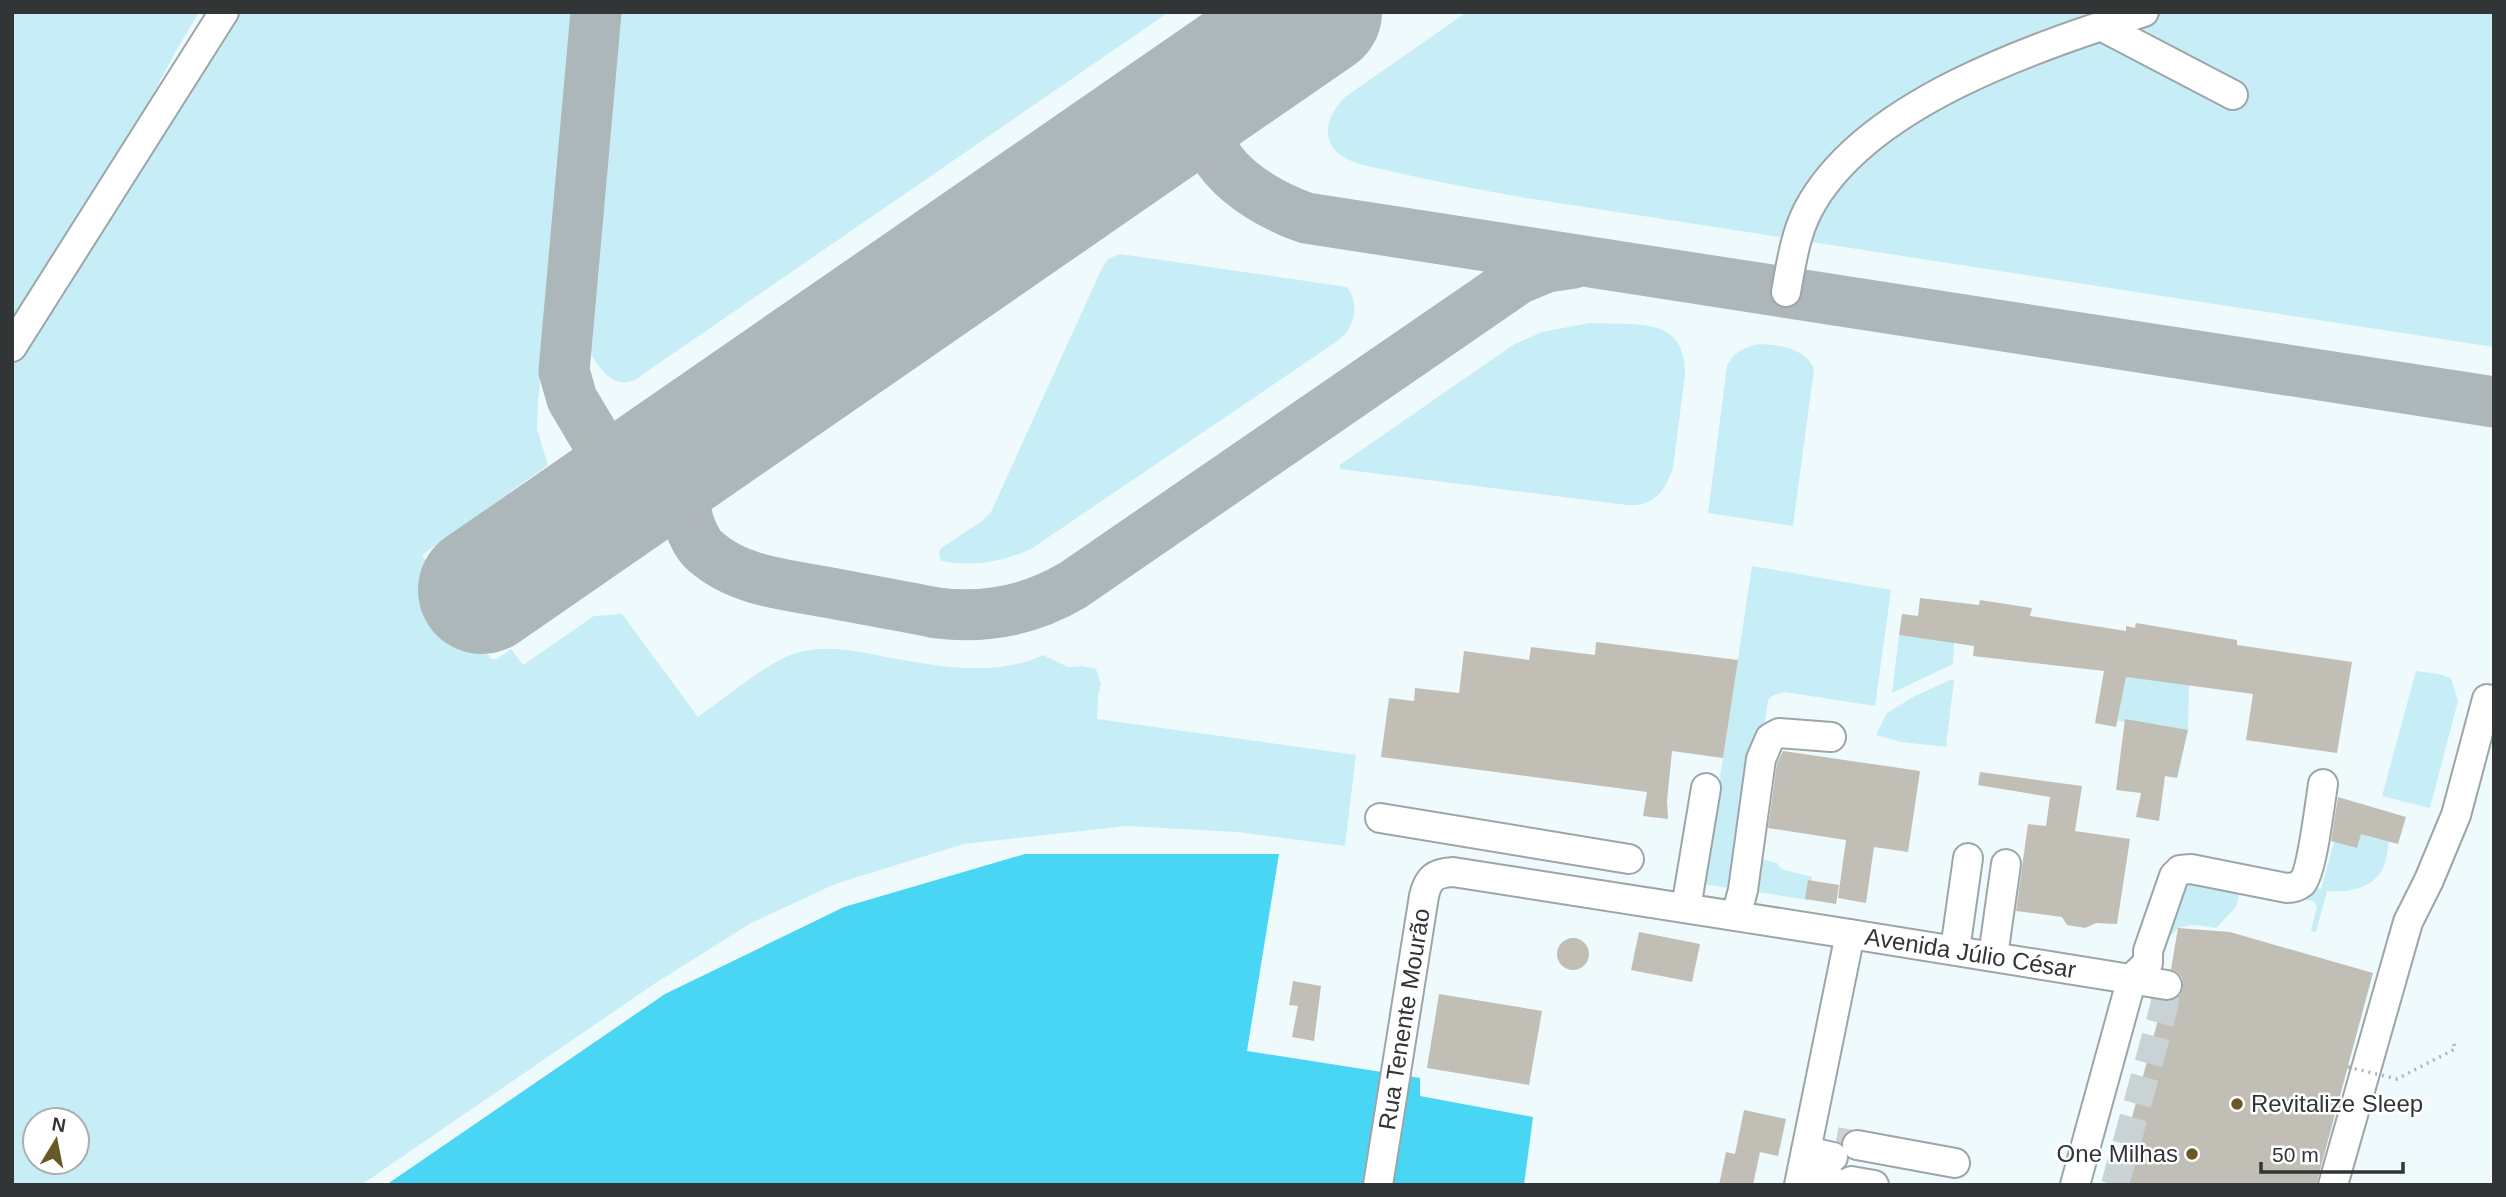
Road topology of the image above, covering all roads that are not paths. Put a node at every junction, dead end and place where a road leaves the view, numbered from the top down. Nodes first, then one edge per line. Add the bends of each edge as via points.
1 (224, 12) edge
2 (2144, 12) edge
3 (2101, 26) junction
4 (2233, 96) dead end
5 (1786, 292) dead end
6 (12, 347) edge
7 (2487, 699) dead end
8 (1831, 737) dead end
9 (2323, 784) dead end
10 (1706, 788) dead end
11 (1380, 818) dead end
12 (1583, 852) junction
13 (1968, 858) dead end
14 (1629, 859) dead end
15 (2006, 864) dead end
16 (1576, 891) junction
17 (1686, 908) junction
18 (1736, 916) junction
19 (1808, 926) junction
20 (1850, 934) junction
21 (1955, 950) junction
22 (1993, 956) junction
23 (1843, 974) junction
24 (2132, 978) junction
25 (2167, 985) dead end
26 (1828, 1166) edge
27 (1953, 1170) dead end
28 (1378, 1185) edge
29 (2075, 1185) edge
30 (2333, 1185) edge

1 - 6 street
2 - 3 street
3 - 4 street
3 - 5 street via 1982,71 1907,113 1857,151 1840,166 1809,209 1800,228
7 - 30 street via 2456,814 2408,922
8 - 18 street via 1779,733 1770,738 1760,759
9 - 24 street via 2304,881 2287,888 2180,870 2148,951 2148,963
10 - 17 street
11 - 12 street
12 - 14 street
12 - 16 street
13 - 21 street
15 - 22 street
16 - 17 street
16 - 28 street, Rua Tenente Mourão via 1453,873 1433,876 1426,889
17 - 18 street
18 - 19 street
19 - 20 street
19 - 23 street via 1830,944
20 - 21 street, Avenida Júlio César
20 - 23 street, Avenida Júlio César
21 - 22 street, Avenida Júlio César
22 - 24 street, Avenida Júlio César
23 - 26 street, Avenida Júlio César
24 - 25 street, Avenida Júlio César
24 - 29 street
26 - 27 street

